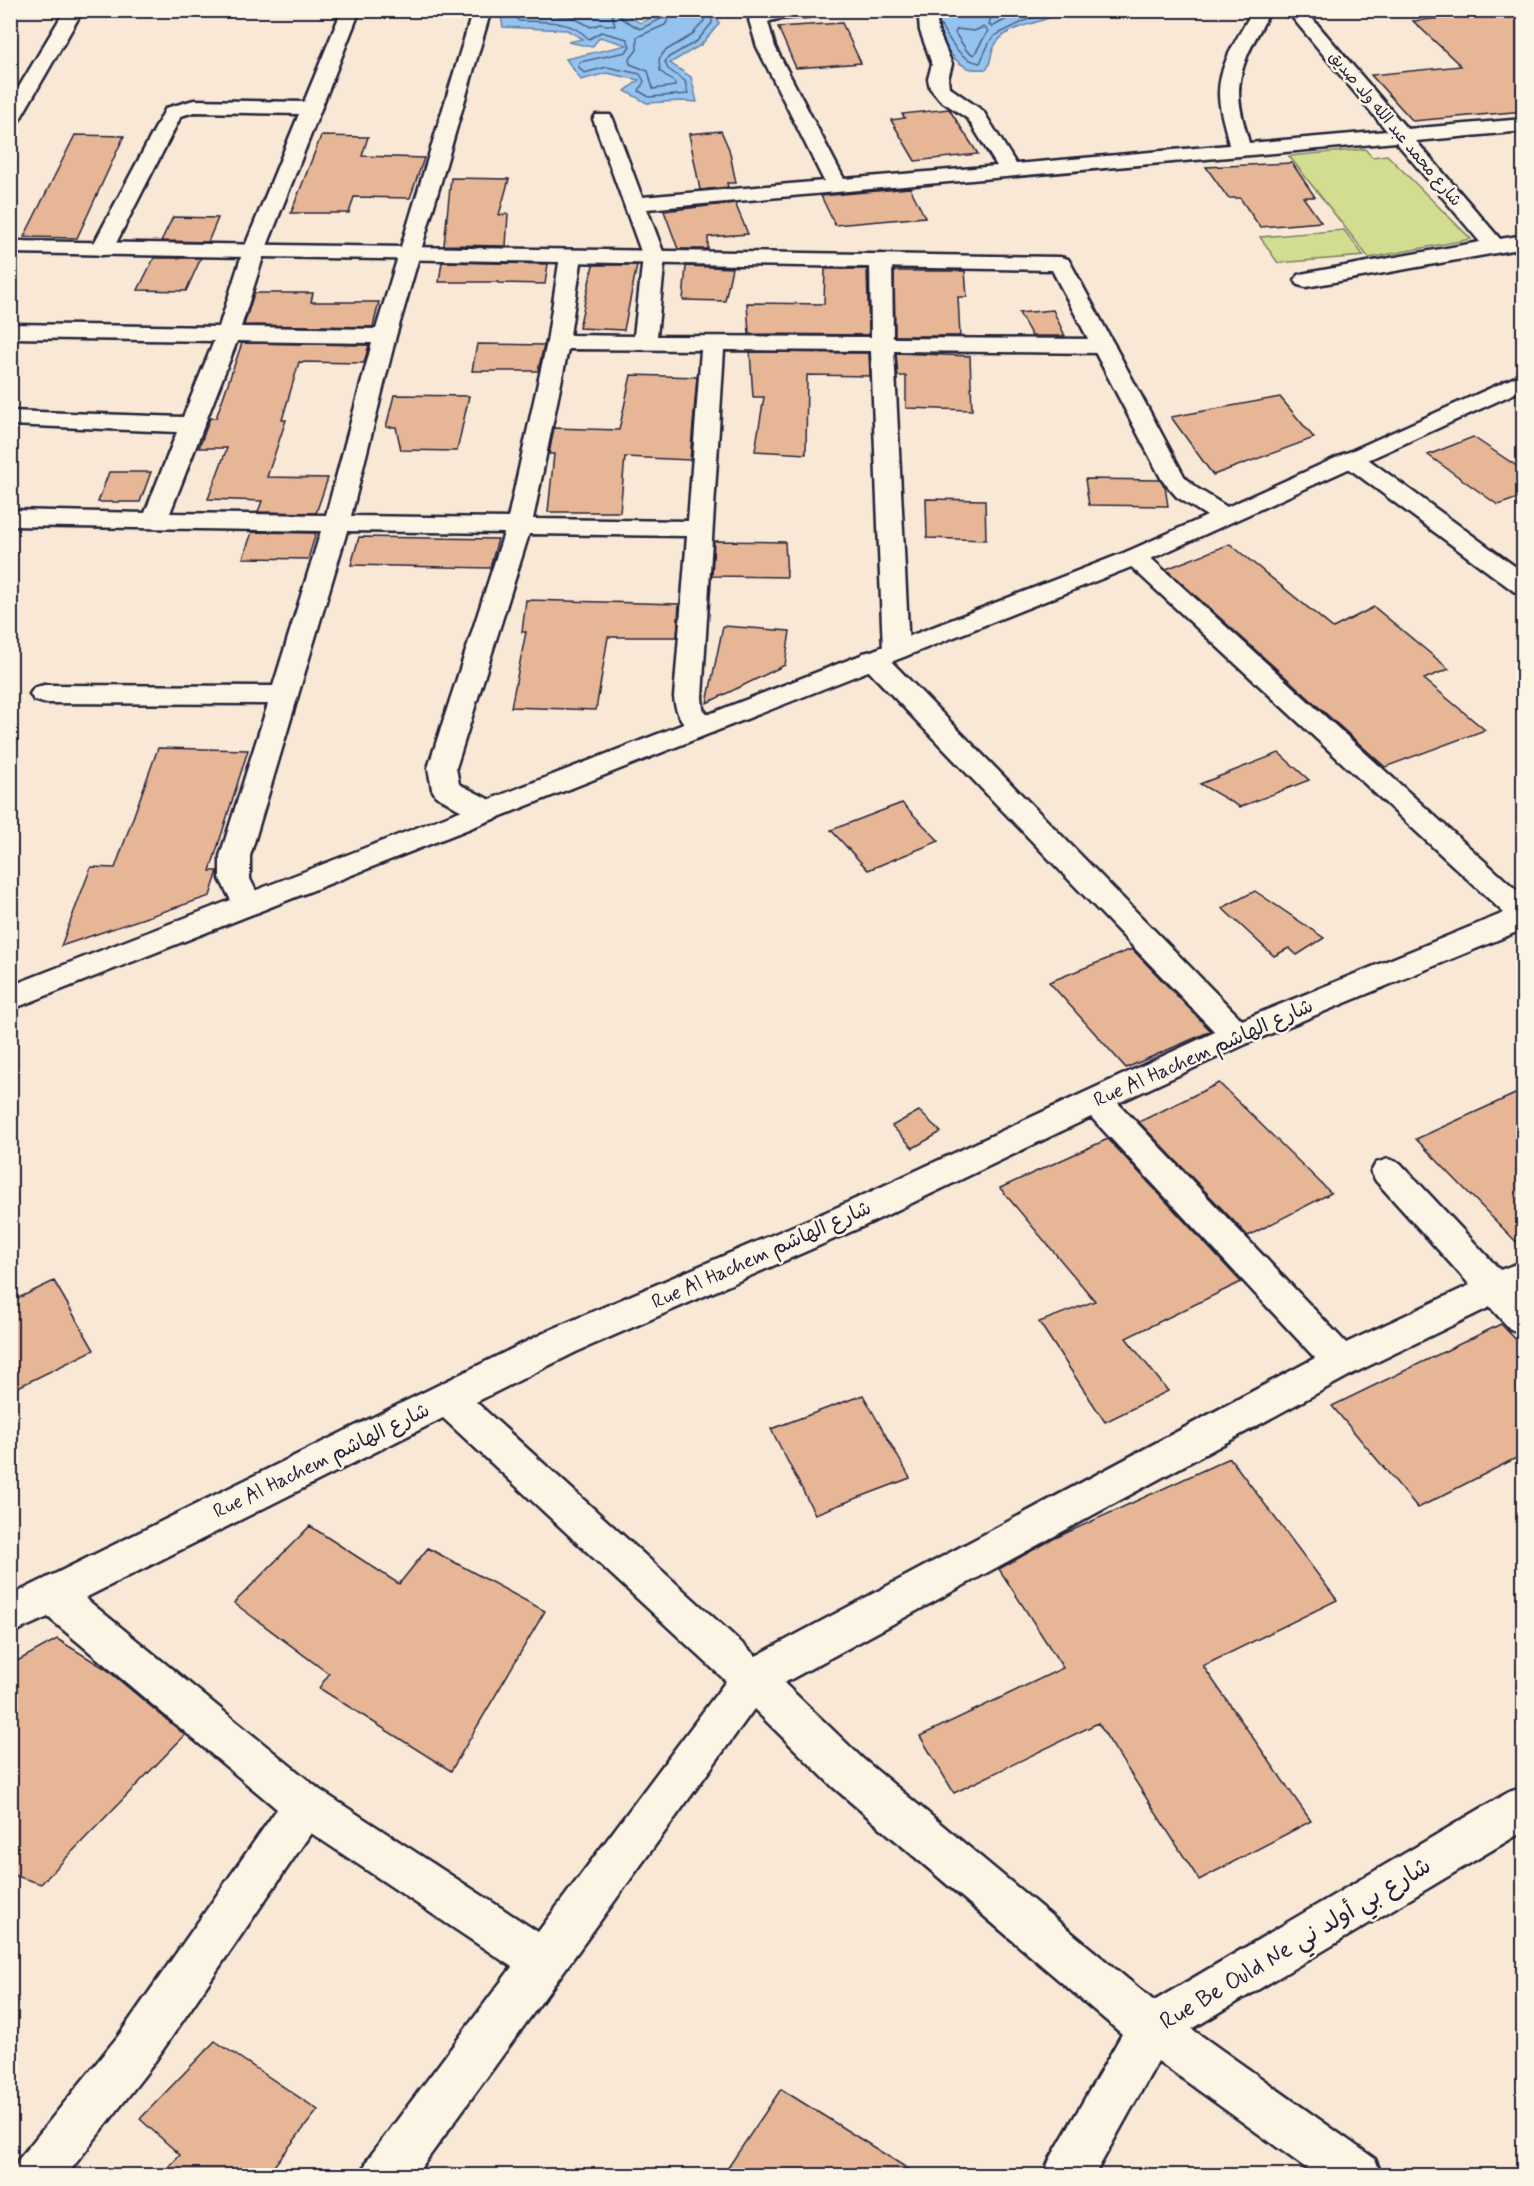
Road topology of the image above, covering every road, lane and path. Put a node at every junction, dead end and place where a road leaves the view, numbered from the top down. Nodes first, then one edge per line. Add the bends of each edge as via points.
1 (74, 10) edge
2 (351, 10) edge
3 (482, 10) edge
4 (814, 10) edge
5 (927, 10) edge
6 (1262, 10) edge
7 (1295, 10) edge
8 (14, 108) edge
9 (313, 108) junction
10 (603, 119) dead end
11 (1524, 125) edge
12 (1403, 136) junction
13 (1240, 150) junction
14 (1010, 170) junction
15 (836, 184) junction
16 (634, 204) junction
17 (1524, 241) edge
18 (1496, 246) junction
19 (10, 247) edge
20 (102, 249) junction
21 (254, 251) junction
22 (410, 254) junction
23 (571, 256) junction
24 (654, 257) junction
25 (881, 261) junction
26 (1306, 280) dead end
27 (10, 331) edge
28 (228, 334) junction
29 (385, 336) junction
30 (558, 342) junction
31 (645, 343) junction
32 (713, 344) junction
33 (882, 344) junction
34 (1104, 346) junction
35 (1524, 380) edge
36 (10, 418) edge
37 (192, 425) junction
38 (1352, 459) junction
39 (1226, 517) junction
40 (10, 518) edge
41 (154, 521) junction
42 (336, 524) junction
43 (519, 526) junction
44 (701, 528) junction
45 (1135, 556) junction
46 (1524, 586) edge
47 (884, 655) junction
48 (44, 694) dead end
49 (284, 695) junction
50 (704, 726) junction
51 (488, 811) junction
52 (248, 905) junction
53 (1524, 916) edge
54 (10, 999) edge
55 (1237, 1035) junction
56 (1095, 1100) junction
57 (1388, 1172) dead end
58 (1509, 1282) edge
59 (1524, 1320) edge
60 (1341, 1362) junction
61 (446, 1398) junction
62 (51, 1595) junction
63 (10, 1616) edge
64 (752, 1679) junction
65 (305, 1805) junction
66 (1524, 1807) edge
67 (542, 1961) junction
68 (1151, 2028) junction
69 (36, 2175) edge
70 (385, 2175) edge
71 (1067, 2175) edge
72 (1358, 2175) edge

1 - 8 street
2 - 9 street
3 - 22 street
4 - 15 street via 758,20 766,47
5 - 14 street via 929,30 942,64 940,88 976,115
6 - 13 street via 1242,47 1229,93
7 - 12 street, شارع محمد عبد الله ولد صديق
9 - 20 street via 194,106 173,112
9 - 21 street
10 - 16 street
11 - 12 street
12 - 13 street
12 - 18 street, شارع محمد عبد الله ولد صديق
13 - 14 street
14 - 15 street
15 - 16 street
16 - 24 street
17 - 18 street
18 - 26 street
19 - 20 street
20 - 21 street
21 - 22 street
21 - 28 street
22 - 23 street
22 - 29 street
23 - 24 street
23 - 30 street
24 - 25 street
24 - 31 street
25 - 33 street
25 - 34 street via 1060,264
27 - 28 street
28 - 29 street
28 - 37 street
29 - 42 street
30 - 31 street
30 - 43 street
31 - 32 street
32 - 33 street
32 - 44 street
33 - 34 street
33 - 47 street
34 - 39 street via 1174,480
35 - 38 street
36 - 37 street
37 - 41 street
38 - 39 street
38 - 46 street
39 - 45 street
40 - 41 street
41 - 42 street
42 - 43 street
42 - 49 street
43 - 44 street
43 - 51 street via 442,768 446,789
44 - 50 street via 687,697 689,711
45 - 47 street
45 - 53 street
47 - 50 street
47 - 55 street
48 - 49 street
49 - 52 street via 235,856 235,879
50 - 51 street
51 - 52 street
52 - 54 street
53 - 55 street, Rue Al Hachem شارع الهاشم
55 - 56 street, Rue Al Hachem شارع الهاشم
56 - 60 street
56 - 61 street, Rue Al Hachem شارع الهاشم via 852,1216 563,1341
57 - 58 street
58 - 59 street
58 - 60 street
60 - 64 street
61 - 62 street, Rue Al Hachem شارع الهاشم
61 - 64 street
62 - 63 street, Rue Al Hachem شارع الهاشم
62 - 65 street
64 - 67 street
64 - 68 street via 848,1773
65 - 67 street
65 - 69 street via 135,2051
66 - 68 street, Rue Be Ould Ne شارع بي أولد ني
67 - 70 street
68 - 71 street, Rue Be Ould Ne شارع بي أولد ني
68 - 72 street

